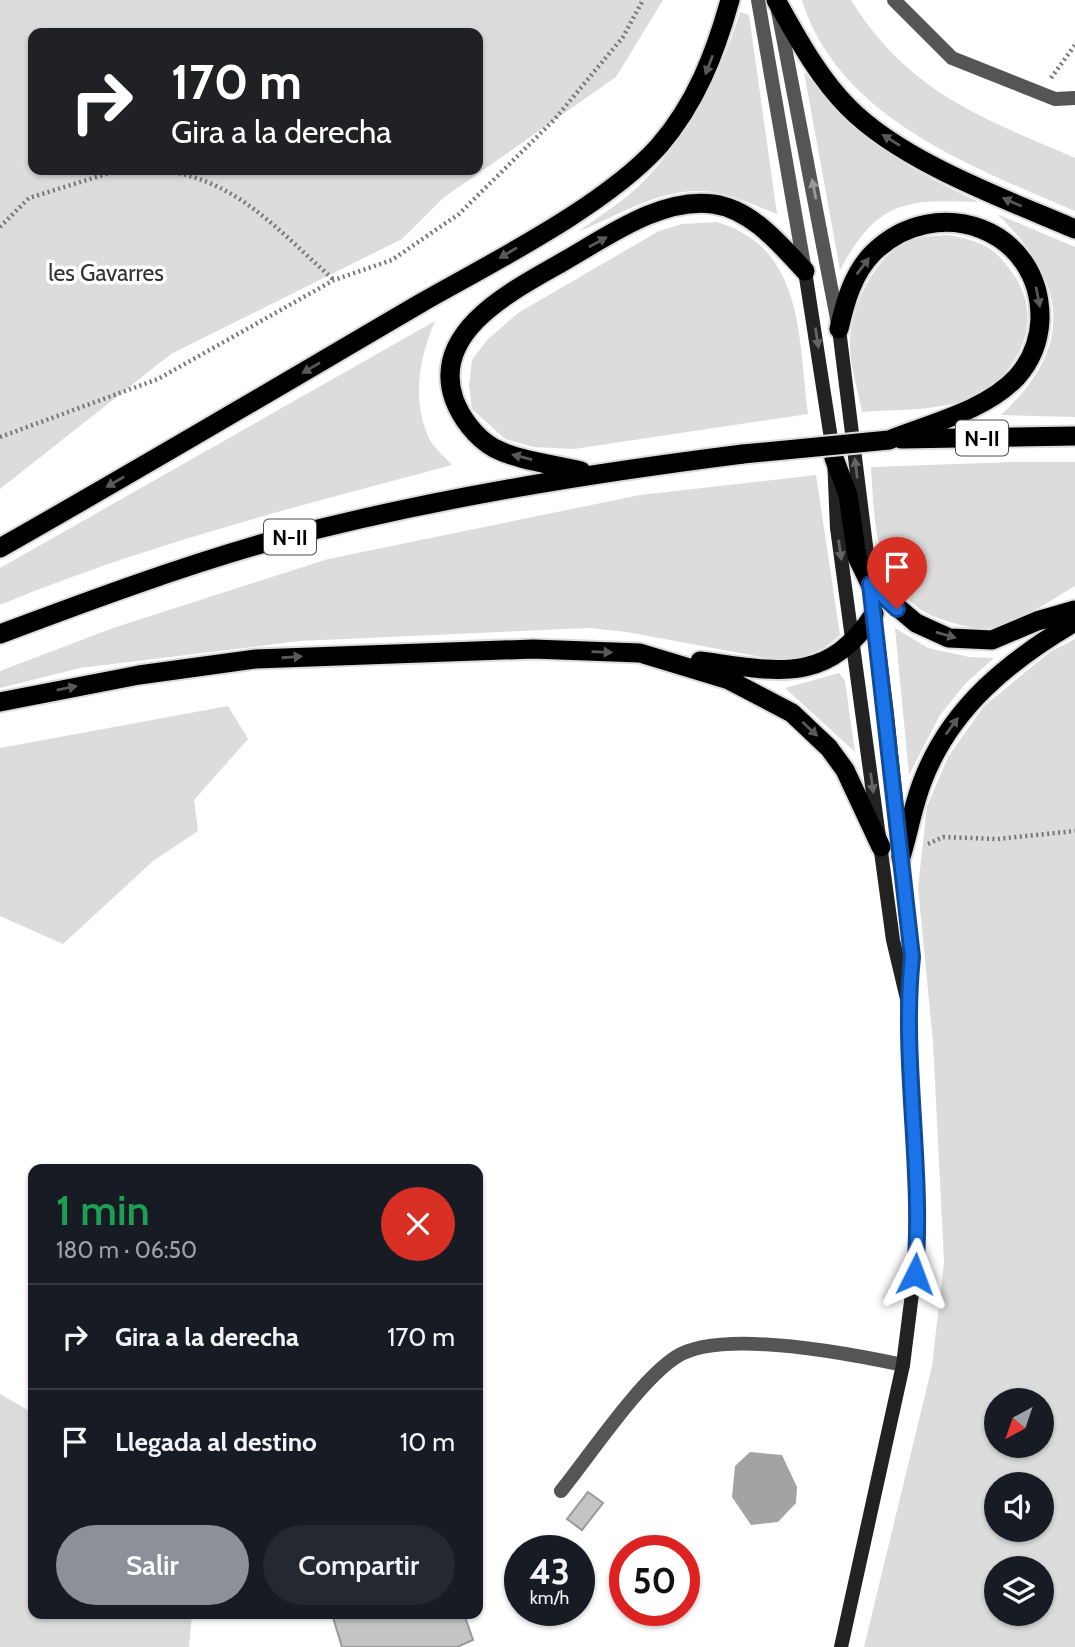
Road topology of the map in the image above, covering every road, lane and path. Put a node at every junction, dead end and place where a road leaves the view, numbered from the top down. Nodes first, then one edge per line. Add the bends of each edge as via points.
1 (643, 0) edge
2 (730, 0) edge
3 (758, 0) edge
4 (776, 0) edge
5 (894, 0) edge
6 (1075, 45) edge
7 (1041, 93) junction
8 (1075, 99) edge
9 (103, 175) edge
10 (188, 175) edge
11 (0, 227) edge
12 (1075, 229) edge
13 (805, 271) junction
14 (334, 280) junction
15 (839, 329) junction
16 (1075, 436) edge
17 (0, 437) edge
18 (889, 439) junction
19 (834, 457) junction
20 (588, 473) junction
21 (0, 548) edge
22 (870, 584) junction
23 (1075, 610) edge
24 (874, 614) junction
25 (1075, 622) edge
26 (0, 634) edge
27 (852, 642) junction
28 (640, 653) junction
29 (0, 702) edge
30 (1075, 831) edge
31 (881, 847) junction
32 (902, 860) junction
33 (907, 999) junction
34 (903, 1365) junction
35 (561, 1491) dead end
36 (841, 1647) edge

1 - 14 path via 623,37 554,120 459,214 392,260
2 -> 21 highway via 708,70 683,114 659,145 621,180 510,252
3 - 13 street
12 -> 4 highway via 951,173 872,128 822,76
15 -> 4 street
5 - 7 street via 952,58
6 - 7 path
7 - 8 street
9 - 11 path via 29,198
10 - 14 path via 222,188 266,216
13 -> 19 main road
20 -> 13 highway via 498,450 479,437 464,418 453,396 451,365 459,341 483,315 515,290 613,234 660,212 688,205 728,207 758,225
14 - 17 path via 158,379
15 -> 18 highway via 853,280 873,253 911,226 945,221 975,228 1004,242 1030,272 1039,296 1040,326 1031,357 1016,377 974,408
22 -> 15 main road
16 - 18 highway, N-II
18 - 20 highway, N-II, bridge
19 - 22 highway via 848,495 857,557
19 -> 27 main road via 837,528
20 - 26 highway, N-II via 425,504 274,541 107,593
22 -> 23 highway via 916,623 949,638 992,640
22 - 24 main road
24 - 27 highway
24 - 32 main road
32 -> 25 highway via 923,778 954,722 990,681
27 - 28 highway via 829,660 802,668 755,668
27 -> 31 main road
29 -> 28 highway via 139,675 256,659 533,649
28 -> 31 highway via 729,680 792,713 845,770
30 - 32 path via 997,839 943,837
31 - 33 main road via 893,940
32 - 33 main road via 912,957
33 - 34 main road via 917,1242
34 - 35 street via 837,1352 715,1343 677,1356 652,1377
34 - 36 main road

